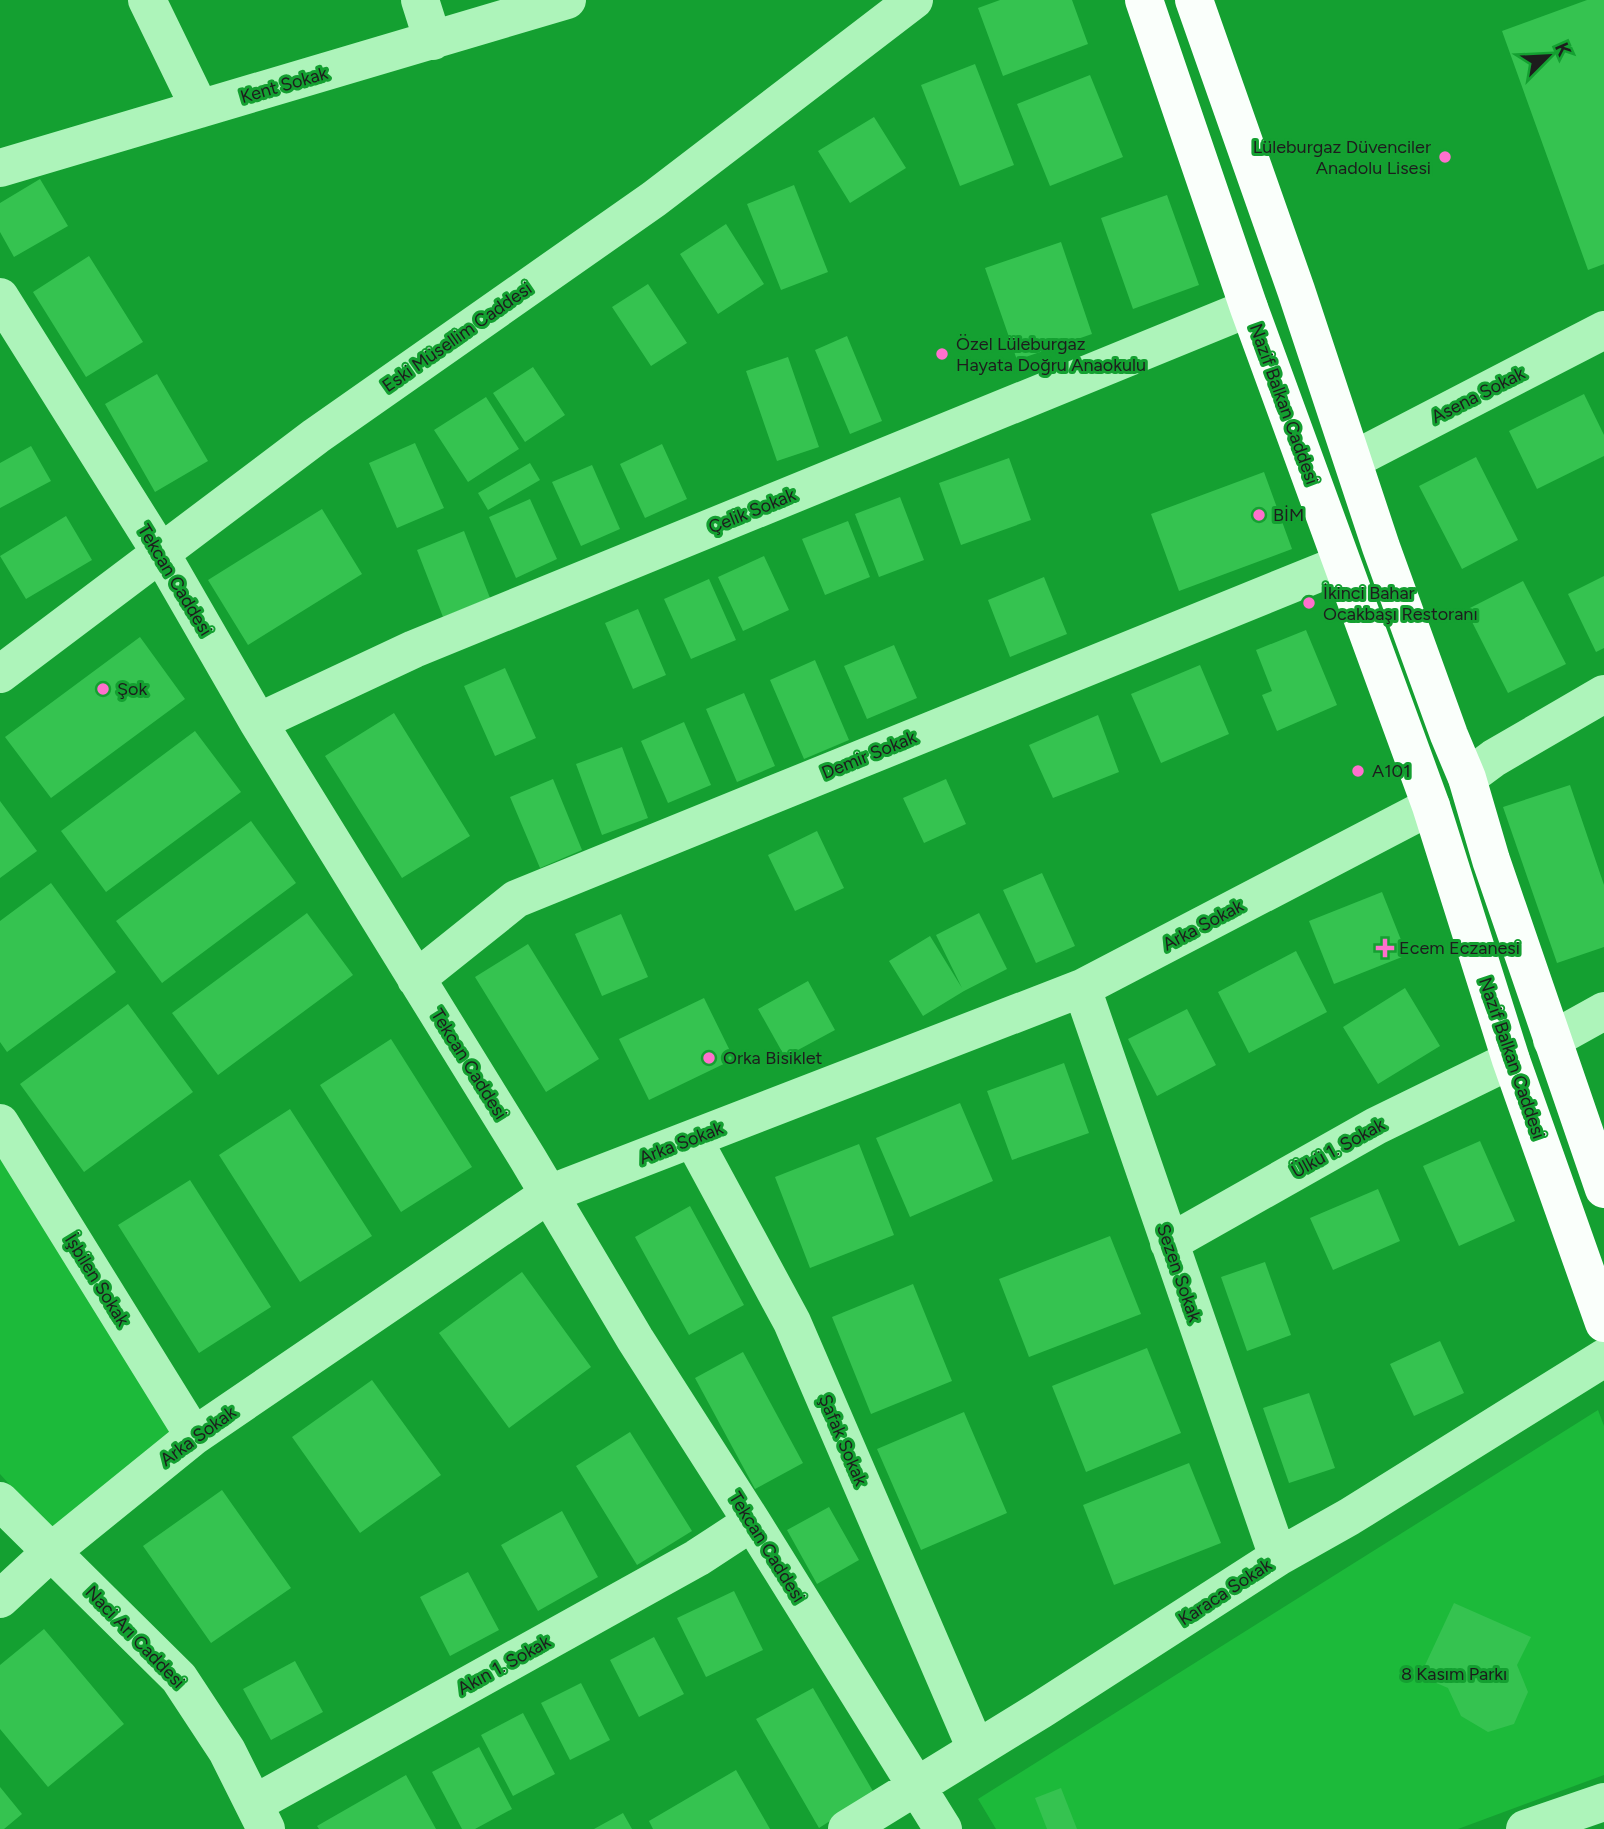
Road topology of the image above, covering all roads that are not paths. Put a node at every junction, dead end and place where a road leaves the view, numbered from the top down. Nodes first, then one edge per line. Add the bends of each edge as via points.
1 (148, 0) edge
2 (420, 0) edge
3 (567, 0) edge
4 (914, 0) edge
5 (1144, 0) edge
6 (1194, 0) edge
7 (872, 13) edge
8 (433, 41) junction
9 (200, 109) junction
10 (0, 167) edge
11 (0, 297) edge
12 (1249, 308) junction
13 (1604, 330) edge
14 (1353, 460) junction
15 (160, 552) junction
16 (1341, 564) junction
17 (0, 674) edge
18 (1604, 694) edge
19 (258, 722) junction
20 (1467, 778) junction
21 (1431, 806) junction
22 (416, 979) junction
23 (1082, 988) junction
24 (1604, 1011) edge
25 (1552, 1040) junction
26 (1511, 1060) junction
27 (0, 1123) edge
28 (693, 1139) junction
29 (1604, 1189) edge
30 (550, 1194) junction
31 (1169, 1243) junction
32 (1604, 1323) edge
33 (1604, 1357) edge
34 (194, 1436) junction
35 (0, 1502) edge
36 (752, 1522) junction
37 (52, 1551) junction
38 (1278, 1557) junction
39 (0, 1599) edge
40 (976, 1749) junction
41 (916, 1785) junction
42 (1604, 1801) edge
43 (260, 1816) edge
44 (848, 1829) edge
45 (943, 1829) edge
46 (1525, 1829) edge

1 - 9 street
2 - 8 street
3 - 8 street, Kent Sokak
4 - 7 street, Eski Müsellim Caddesi
5 - 12 main road, Nazif Balkan Caddesi
6 - 14 main road
7 - 15 street, Eski Müsellim Caddesi via 654,200 316,436
8 - 9 street, Kent Sokak
9 - 10 street, Kent Sokak
11 - 15 street, Tekcan Caddesi
12 - 16 main road, Nazif Balkan Caddesi
12 - 19 street, Çelik Sokak via 414,649
13 - 14 street, Asena Sokak
14 - 20 main road
15 - 17 street, Eski Müsellim Caddesi
15 - 19 street, Tekcan Caddesi
16 - 21 main road, Nazif Balkan Caddesi
16 - 22 street, Demir Sokak via 516,899
18 - 20 street
19 - 22 street, Tekcan Caddesi
20 - 21 main road
20 - 25 main road
21 - 23 street, Arka Sokak
21 - 26 main road, Nazif Balkan Caddesi
22 - 30 street, Tekcan Caddesi
23 - 28 street, Arka Sokak
23 - 31 street, Sezen Sokak
24 - 25 street
25 - 29 main road
26 - 31 street, Ülkü 1. Sokak via 1376,1126
26 - 32 main road, Nazif Balkan Caddesi
27 - 34 street, İşbilen Sokak
28 - 30 street, Arka Sokak
28 - 40 street, Şafak Sokak via 792,1322
30 - 34 street, Arka Sokak
30 - 36 street, Tekcan Caddesi via 635,1339
31 - 38 street, Sezen Sokak
33 - 38 street, Karaca Sokak
34 - 37 street, Arka Sokak
35 - 37 street, Naci Arı Caddesi
36 - 41 street, Tekcan Caddesi
36 - 43 street, Akın 1. Sokak
37 - 39 street, Arka Sokak
37 - 43 street, Naci Arı Caddesi via 179,1678 227,1751
38 - 40 street, Karaca Sokak
40 - 41 street, Karaca Sokak
41 - 44 street, Karaca Sokak
41 - 45 street, Tekcan Caddesi
42 - 46 street

